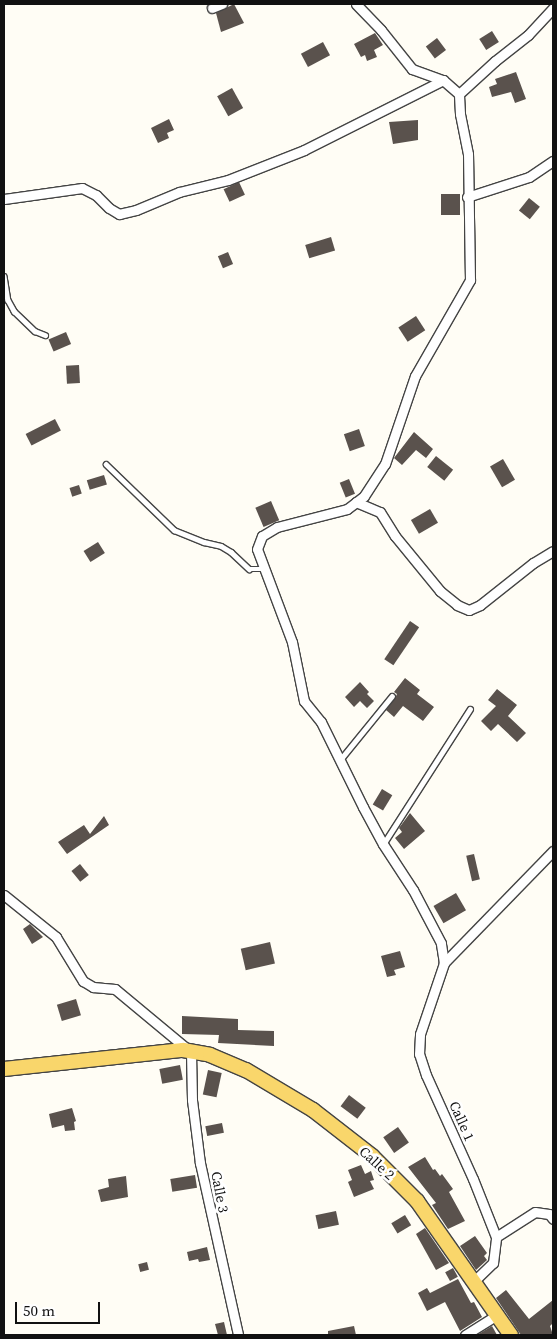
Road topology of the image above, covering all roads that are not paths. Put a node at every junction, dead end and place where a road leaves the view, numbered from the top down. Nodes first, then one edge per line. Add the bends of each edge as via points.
1 (222, 4) edge
2 (356, 4) edge
3 (212, 8) dead end
4 (553, 8) edge
5 (443, 80) junction
6 (459, 94) junction
7 (553, 161) edge
8 (467, 197) junction
9 (4, 199) edge
10 (4, 276) edge
11 (45, 335) dead end
12 (106, 464) dead end
13 (356, 502) junction
14 (553, 551) edge
15 (264, 568) junction
16 (392, 696) dead end
17 (470, 709) dead end
18 (340, 760) junction
19 (383, 844) junction
20 (553, 851) edge
21 (4, 895) edge
22 (444, 964) junction
23 (191, 1052) junction
24 (4, 1069) edge
25 (553, 1219) edge
26 (496, 1236) junction
27 (474, 1282) junction
28 (496, 1316) junction
29 (238, 1335) edge
30 (465, 1335) edge
31 (511, 1335) edge

1 - 3 street
2 - 5 street via 412,69
4 - 6 street via 528,35
5 - 6 street
5 - 9 street via 304,150 228,180 179,192 136,210 120,214 82,188
6 - 8 street via 468,154
7 - 8 street via 530,177
8 - 13 street via 470,280 416,376 385,464 364,496
10 - 11 lane via 8,300 14,310 34,331
12 - 15 lane via 174,530 221,546 249,569
13 - 14 street via 380,512 395,536 440,591 456,605 470,610
13 - 15 street via 347,509 277,527 262,536 257,550
15 - 18 street via 292,642 304,701 322,722
16 - 18 lane
17 - 19 lane
18 - 19 street
19 - 22 street via 413,890 440,942
20 - 22 street
21 - 23 street via 56,937 83,980 93,987 115,989
22 - 26 street, Calle 1 via 420,1034 419,1054
23 - 24 main road, Calle 2 via 182,1050
23 - 27 main road, Calle 2 via 210,1055 246,1070 313,1110 372,1156 417,1201
23 - 29 street, Calle 3 via 192,1100 200,1163
25 - 26 street via 548,1214 536,1212
26 - 27 street, Calle 1 via 493,1263
27 - 28 main road, Calle 2
28 - 30 street
28 - 31 main road, Calle 2

